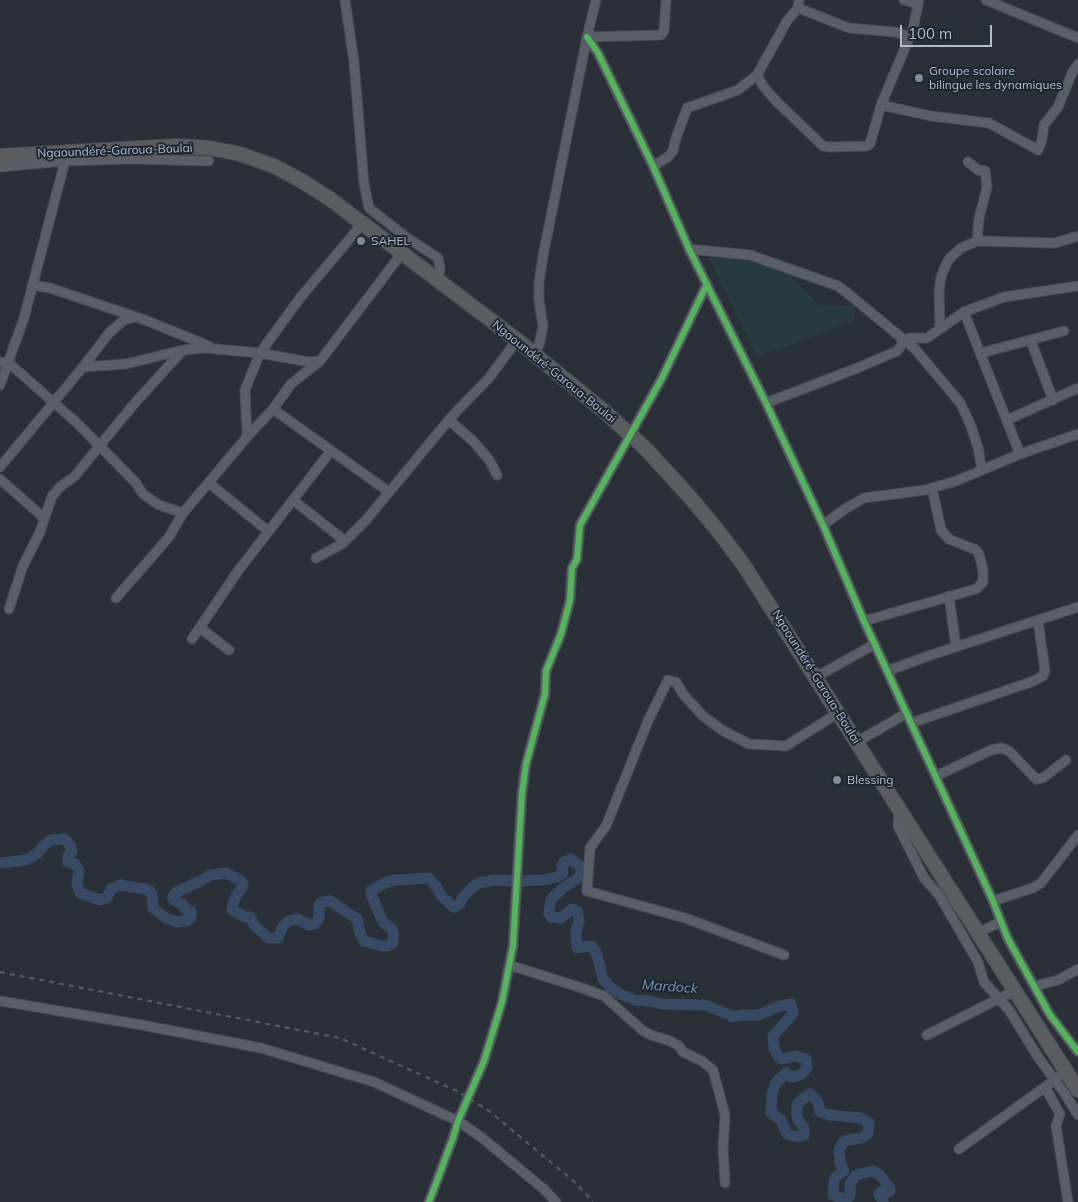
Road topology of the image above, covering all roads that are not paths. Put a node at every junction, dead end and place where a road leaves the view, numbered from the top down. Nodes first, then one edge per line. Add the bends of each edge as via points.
1 (345, 0) edge
2 (596, 0) edge
3 (666, 0) edge
4 (904, 0) edge
5 (986, 0) edge
6 (918, 2) edge
7 (798, 4) edge
8 (587, 37) junction
9 (910, 37) junction
10 (1078, 38) edge
11 (1078, 64) edge
12 (757, 75) junction
13 (747, 84) junction
14 (763, 86) junction
15 (880, 105) junction
16 (0, 156) edge
17 (32, 159) junction
18 (65, 161) junction
19 (209, 161) dead end
20 (968, 162) dead end
21 (653, 166) junction
22 (0, 167) edge
23 (363, 223) junction
24 (1078, 236) edge
25 (977, 241) junction
26 (689, 249) junction
27 (402, 253) junction
28 (438, 281) junction
29 (707, 284) junction
30 (32, 285) junction
31 (1078, 286) edge
32 (964, 312) junction
33 (136, 317) junction
34 (940, 328) junction
35 (1064, 331) dead end
36 (270, 339) junction
37 (517, 340) junction
38 (905, 340) junction
39 (1031, 341) junction
40 (183, 350) junction
41 (219, 350) junction
42 (238, 351) junction
43 (260, 353) junction
44 (981, 353) junction
45 (534, 354) junction
46 (320, 361) junction
47 (4, 363) edge
48 (83, 367) junction
49 (0, 385) edge
50 (1078, 388) edge
51 (1053, 400) junction
52 (54, 403) junction
53 (766, 403) junction
54 (273, 409) junction
55 (449, 420) junction
56 (1007, 420) junction
57 (1078, 434) edge
58 (630, 435) junction
59 (247, 436) junction
60 (100, 446) junction
61 (330, 452) junction
62 (1020, 454) junction
63 (0, 467) edge
64 (982, 470) junction
65 (497, 475) dead end
66 (0, 479) edge
67 (209, 483) junction
68 (932, 488) junction
69 (388, 492) junction
70 (293, 500) junction
71 (183, 514) junction
72 (44, 518) junction
73 (823, 525) junction
74 (268, 531) junction
75 (345, 541) junction
76 (316, 558) dead end
77 (949, 596) junction
78 (116, 598) dead end
79 (1078, 607) edge
80 (9, 609) dead end
81 (864, 621) junction
82 (1038, 621) junction
83 (200, 628) junction
84 (192, 639) dead end
85 (875, 644) junction
86 (956, 647) junction
87 (229, 650) dead end
88 (887, 671) junction
89 (816, 677) junction
90 (838, 713) junction
91 (907, 713) junction
92 (912, 723) junction
93 (857, 742) junction
94 (1066, 760) dead end
95 (936, 776) junction
96 (899, 808) junction
97 (1078, 835) edge
98 (993, 901) junction
99 (1000, 922) junction
100 (978, 933) junction
101 (784, 954) dead end
102 (509, 964) junction
103 (1078, 969) edge
104 (1035, 986) junction
105 (1014, 991) junction
106 (1000, 999) junction
107 (0, 1001) edge
108 (927, 1035) dead end
109 (1078, 1052) edge
110 (1060, 1075) junction
111 (1046, 1087) junction
112 (1078, 1090) edge
113 (1078, 1115) edge
114 (458, 1121) junction
115 (959, 1149) dead end
116 (725, 1183) dead end
117 (429, 1202) edge
118 (556, 1202) edge
119 (1068, 1202) edge

1 - 28 street via 368,208 438,258
2 - 8 street
3 - 8 street via 664,31 661,34
4 - 6 street
5 - 10 street
6 - 9 street
7 - 9 street via 849,28 895,32
7 - 12 street
8 - 21 street via 598,53
8 - 45 street via 542,264 539,301 543,326
9 - 15 street
11 - 15 street via 1058,107 1044,125 1038,150 989,123
12 - 13 street
12 - 14 street
13 - 14 street
13 - 21 street via 734,92 687,108 673,151
14 - 15 street via 823,146 870,144
16 - 17 highway, Ngaoundéré-Garoua-Boulai
17 - 18 street
17 - 22 street
17 - 23 highway, Ngaoundéré-Garoua-Boulai via 176,146 210,148 274,166
18 - 19 street
18 - 30 street
20 - 25 street via 985,171 986,187
21 - 26 street
23 - 27 highway, Ngaoundéré-Garoua-Boulai
23 - 36 street
24 - 25 street via 1055,244
25 - 34 street via 955,252 944,267 939,291
26 - 29 street
26 - 38 street via 750,255 838,286
27 - 28 highway, Ngaoundéré-Garoua-Boulai
27 - 46 street
28 - 37 highway, Ngaoundéré-Garoua-Boulai
29 - 53 street
29 - 58 street via 662,378
30 - 33 street
30 - 47 street
31 - 32 street via 1004,298
32 - 34 street
32 - 44 street
33 - 41 street
33 - 48 street via 124,320 109,333
34 - 38 street via 927,338
35 - 39 street
36 - 42 street
36 - 43 street
37 - 45 highway, Ngaoundéré-Garoua-Boulai
37 - 55 street via 489,378
38 - 53 street via 897,351
38 - 64 street via 961,404 978,448
39 - 44 street
39 - 51 street
40 - 41 street
40 - 48 street via 126,364
40 - 60 street
41 - 42 street
42 - 43 street
43 - 46 street
43 - 59 street via 245,390
44 - 56 street
45 - 58 highway, Ngaoundéré-Garoua-Boulai
46 - 54 street via 291,384
47 - 49 street
47 - 52 street
48 - 52 street
50 - 51 street
51 - 56 street
52 - 60 street
52 - 63 street
53 - 73 street
54 - 59 street
54 - 61 street
55 - 65 street via 474,442
55 - 69 street
56 - 62 street
57 - 62 street
58 - 89 highway, Ngaoundéré-Garoua-Boulai via 715,527
58 - 102 street via 580,525 570,600 546,672 545,694 526,764 522,793 513,946
59 - 67 street
60 - 71 street via 143,494 159,505
60 - 72 street via 52,496
61 - 69 street
61 - 70 street
62 - 64 street
64 - 68 street
66 - 72 street
67 - 71 street
67 - 74 street
68 - 73 street via 864,498
68 - 77 street via 941,530 949,539 976,550 983,570 980,586
69 - 75 street
70 - 74 street
70 - 75 street
71 - 78 street via 169,538
72 - 80 street
73 - 81 street
74 - 83 street
75 - 76 street
77 - 81 street
77 - 86 street
79 - 82 street
81 - 85 street
82 - 86 street
82 - 92 street via 1045,670 1042,676
83 - 84 street
83 - 87 street
85 - 88 street
85 - 89 street
86 - 88 street
88 - 91 street
89 - 90 highway, Ngaoundéré-Garoua-Boulai
90 - 93 highway, Ngaoundéré-Garoua-Boulai
90 - 101 street via 786,746 749,744 703,716 676,682 668,680 606,826 590,848 587,891 685,918
91 - 92 street
91 - 93 street
92 - 95 street
93 - 96 highway, Ngaoundéré-Garoua-Boulai
94 - 95 street via 1043,778 1036,779 1010,751 1001,748
95 - 98 street
96 - 100 highway, Ngaoundéré-Garoua-Boulai
96 - 106 street via 898,826 924,878 939,895 964,936 986,985
97 - 98 street via 1042,883
98 - 99 street
99 - 100 street
99 - 104 street
100 - 105 highway, Ngaoundéré-Garoua-Boulai
102 - 114 street via 502,1002 484,1061
102 - 116 street via 604,996 642,1030 674,1043 713,1070 725,1115
103 - 104 street via 1058,980
104 - 109 street via 1050,1015
105 - 106 street
105 - 110 highway, Ngaoundéré-Garoua-Boulai
106 - 108 street
106 - 110 street via 1038,1057
107 - 114 street via 261,1048 374,1082
110 - 111 street
110 - 112 highway, Ngaoundéré-Garoua-Boulai
110 - 113 street
111 - 115 street
111 - 119 street via 1060,1114 1056,1126
114 - 117 street
114 - 118 street

